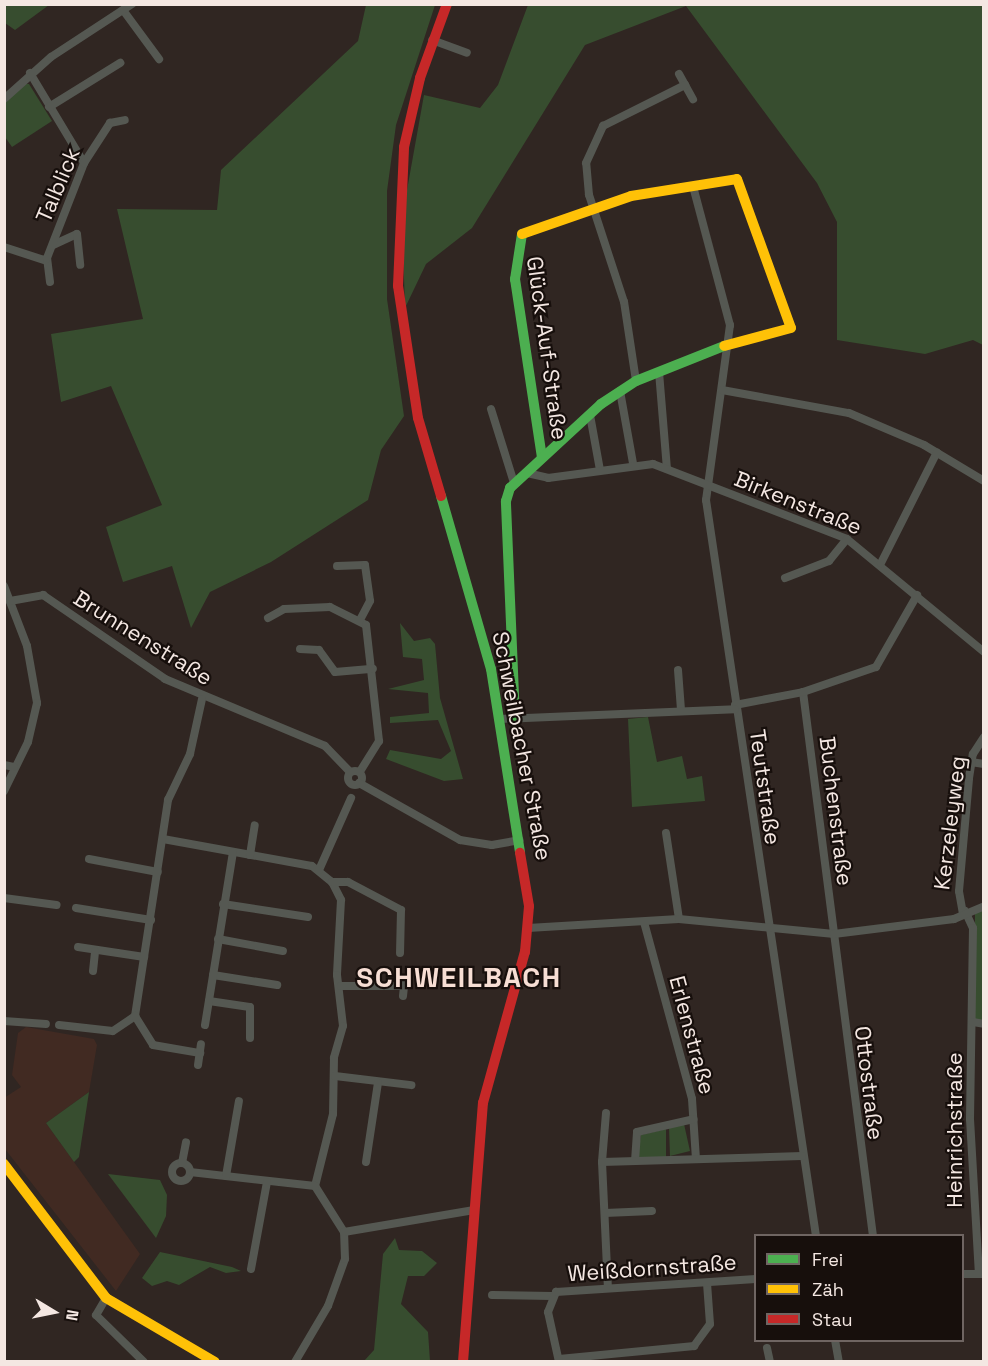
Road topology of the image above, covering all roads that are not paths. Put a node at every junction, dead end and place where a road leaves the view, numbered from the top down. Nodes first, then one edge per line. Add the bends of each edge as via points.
1 (132, 4) edge
2 (447, 4) edge
3 (123, 10) junction
4 (432, 40) junction
5 (467, 53) dead end
6 (159, 59) dead end
7 (120, 63) dead end
8 (30, 73) junction
9 (679, 74) dead end
10 (685, 85) junction
11 (4, 99) edge
12 (693, 99) dead end
13 (49, 107) junction
14 (125, 120) dead end
15 (84, 163) junction
16 (694, 190) junction
17 (595, 211) junction
18 (52, 245) junction
19 (4, 247) edge
20 (47, 261) junction
21 (80, 265) dead end
22 (50, 282) dead end
23 (731, 343) junction
24 (659, 372) junction
25 (636, 381) junction
26 (722, 390) junction
27 (620, 391) junction
28 (491, 409) dead end
29 (590, 415) junction
30 (938, 452) junction
31 (542, 458) junction
32 (633, 463) junction
33 (667, 469) junction
34 (600, 470) junction
35 (527, 473) junction
36 (984, 481) edge
37 (514, 483) junction
38 (705, 485) junction
39 (847, 539) junction
40 (881, 563) junction
41 (337, 566) dead end
42 (785, 578) dead end
43 (4, 586) edge
44 (917, 595) junction
45 (10, 601) junction
46 (268, 618) dead end
47 (360, 620) junction
48 (300, 649) dead end
49 (984, 652) edge
50 (373, 669) junction
51 (678, 670) dead end
52 (803, 692) junction
53 (202, 699) junction
54 (735, 707) junction
55 (681, 710) junction
56 (500, 719) junction
57 (515, 719) junction
58 (984, 736) edge
59 (970, 762) junction
60 (984, 764) edge
61 (4, 765) edge
62 (14, 767) junction
63 (350, 772) junction
64 (360, 772) junction
65 (359, 783) junction
66 (4, 791) edge
67 (351, 798) dead end
68 (255, 825) dead end
69 (666, 833) dead end
70 (163, 839) junction
71 (520, 840) junction
72 (233, 852) junction
73 (250, 855) junction
74 (89, 859) dead end
75 (319, 870) junction
76 (158, 872) junction
77 (332, 882) junction
78 (4, 898) edge
79 (224, 904) junction
80 (57, 905) dead end
81 (984, 906) edge
82 (76, 908) dead end
83 (964, 913) junction
84 (308, 917) dead end
85 (151, 920) junction
86 (679, 920) junction
87 (644, 922) junction
88 (528, 928) junction
89 (773, 931) junction
90 (834, 934) junction
91 (218, 939) junction
92 (78, 947) dead end
93 (95, 951) junction
94 (283, 951) dead end
95 (400, 953) dead end
96 (144, 957) junction
97 (93, 971) dead end
98 (213, 975) junction
99 (277, 985) dead end
100 (340, 986) junction
101 (403, 996) dead end
102 (209, 1001) junction
103 (135, 1016) junction
104 (4, 1021) edge
105 (973, 1022) junction
106 (46, 1024) dead end
107 (984, 1024) edge
108 (59, 1025) dead end
109 (205, 1025) dead end
110 (249, 1038) dead end
111 (201, 1044) dead end
112 (200, 1053) junction
113 (198, 1065) dead end
114 (335, 1076) junction
115 (378, 1083) junction
116 (411, 1085) dead end
117 (239, 1101) dead end
118 (606, 1113) dead end
119 (694, 1119) junction
120 (186, 1142) dead end
121 (802, 1156) junction
122 (696, 1160) junction
123 (634, 1161) junction
124 (366, 1162) dead end
125 (602, 1162) junction
126 (182, 1163) junction
127 (4, 1164) edge
128 (190, 1172) junction
129 (226, 1176) junction
130 (267, 1182) junction
131 (315, 1186) junction
132 (474, 1210) junction
133 (652, 1211) dead end
134 (605, 1213) junction
135 (974, 1224) junction
136 (984, 1224) edge
137 (344, 1232) junction
138 (816, 1234) edge
139 (873, 1234) edge
140 (251, 1269) dead end
141 (964, 1274) edge
142 (981, 1274) edge
143 (754, 1279) edge
144 (707, 1283) junction
145 (608, 1287) junction
146 (492, 1295) dead end
147 (552, 1296) junction
148 (106, 1298) junction
149 (835, 1342) edge
150 (767, 1348) dead end
151 (559, 1360) edge
152 (144, 1362) edge
153 (215, 1362) edge
154 (295, 1362) edge
155 (463, 1362) edge
156 (770, 1362) edge
157 (839, 1362) edge

1 - 3 street
2 - 4 main road, Schweilbacher Straße
3 - 6 street
3 - 8 street
4 - 5 street
4 - 56 main road, Schweilbacher Straße via 409,115 398,190 403,337 429,464 483,636
7 - 13 street
8 - 11 street
8 - 13 street
9 - 10 street
10 - 12 street
10 - 17 street via 625,112 596,135 586,180
13 - 15 street
14 - 15 street, Talblick via 110,123
15 - 18 street, Talblick
16 - 17 main road, Glück-Auf-Straße via 631,196
16 - 23 street, Teutstraße via 723,292
16 - 23 main road, Glück-Auf-Straße via 737,179 791,328
17 - 25 street via 624,302
17 - 31 main road, Glück-Auf-Straße via 518,235 513,241
18 - 20 street, Talblick
18 - 21 street, Talblick via 77,234
19 - 20 street
20 - 22 street, Talblick
23 - 24 main road
23 - 26 street, Teutstraße
24 - 25 main road
24 - 33 street
25 - 27 main road
26 - 30 street via 849,413
26 - 38 street, Teutstraße
27 - 29 main road
27 - 32 street
28 - 37 street
29 - 31 main road
29 - 34 street
30 - 36 street
30 - 40 street
31 - 35 main road
32 - 33 street
32 - 34 street
33 - 38 street
34 - 35 street via 548,478
35 - 37 main road
37 - 57 main road, Schweilbacher Straße via 506,501
38 - 39 street, Birkenstraße
38 - 54 street, Teutstraße
39 - 40 street, Birkenstraße
39 - 42 street via 829,561
40 - 44 street, Birkenstraße
41 - 47 street via 365,566 370,601
43 - 45 street
44 - 49 street, Birkenstraße
44 - 52 street via 876,667
45 - 53 street, Brunnenstraße via 43,595
45 - 62 street via 33,669 37,703 34,723
46 - 47 street via 284,609 330,607
47 - 50 street via 368,631
48 - 50 street via 319,650 334,672
50 - 64 street via 379,741
51 - 55 street
52 - 54 street
52 - 90 street, Buchenstraße
53 - 63 street, Brunnenstraße via 325,746
53 - 70 street via 189,754 171,791
54 - 55 street
54 - 89 street, Teutstraße
55 - 57 street
56 - 57 street
56 - 71 main road, Schweilbacher Straße
58 - 59 street, Kerzeleyweg
59 - 60 street
59 - 83 street, Kerzeleyweg via 959,891
61 - 62 street
62 - 66 street
63 - 64 street
63 - 65 street, Brunnenstraße via 349,782
64 - 65 street
65 - 71 street, Brunnenstraße via 460,840 492,845
67 - 75 street
68 - 73 street
69 - 86 street
70 - 72 street
70 - 76 street
71 - 88 main road, Schweilbacher Straße
72 - 73 street
72 - 79 street
73 - 75 street
74 - 76 street
75 - 77 street
76 - 85 street
77 - 95 street via 348,882 401,910
77 - 100 street via 344,908 337,957
78 - 80 street
79 - 84 street
79 - 91 street
81 - 83 street
82 - 85 street
83 - 90 street
83 - 105 street, Kerzeleyweg via 973,928
85 - 96 street
86 - 87 street
86 - 89 street
87 - 88 street
87 - 119 street, Erlenstraße
88 - 132 main road, Schweilbacher Straße via 486,1082
89 - 90 street
89 - 121 street, Teutstraße
90 - 139 street, Ottostraße
91 - 94 street
91 - 98 street
92 - 93 street
93 - 96 street
93 - 97 street
96 - 103 street
98 - 99 street
98 - 102 street
100 - 101 street via 404,982
100 - 114 street via 343,1026
102 - 109 street
102 - 110 street via 250,1008
103 - 108 street via 113,1031
103 - 112 street via 153,1045
104 - 106 street
105 - 107 street
105 - 135 street, Heinrichstraße
111 - 112 street
112 - 113 street
114 - 115 street
114 - 131 street via 333,1114
115 - 116 street
115 - 124 street
117 - 129 street
118 - 125 street
119 - 122 street, Erlenstraße
119 - 123 street via 637,1132
120 - 126 street
121 - 122 street
121 - 138 street, Teutstraße
122 - 123 street
123 - 125 street
125 - 134 street
126 - 128 street
126 - 128 street via 172,1169 174,1179 186,1180
127 - 148 main road
128 - 129 street
129 - 130 street
130 - 131 street
130 - 140 street
131 - 137 street
132 - 137 street
132 - 155 main road, Schweilbacher Straße
133 - 134 street
134 - 145 street
135 - 136 street
135 - 142 street, Heinrichstraße
137 - 154 street via 345,1259 328,1306
141 - 142 street
143 - 144 street, Weißdornstraße
144 - 145 street, Weißdornstraße
144 - 151 street via 710,1324 694,1346
145 - 147 street, Weißdornstraße via 564,1289
146 - 147 street, Weißdornstraße
147 - 151 street, Weißdornstraße via 548,1312
148 - 152 street via 96,1315
148 - 153 main road
149 - 157 street
150 - 156 street

